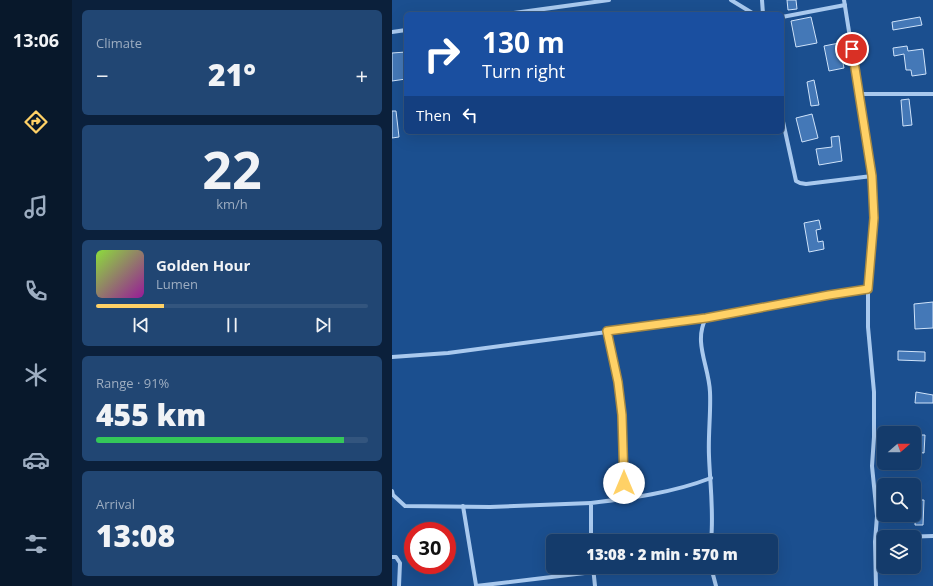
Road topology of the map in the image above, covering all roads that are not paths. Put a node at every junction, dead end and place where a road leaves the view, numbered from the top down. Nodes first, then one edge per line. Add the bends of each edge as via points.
1 (609, 0) edge
2 (731, 0) edge
3 (762, 0) edge
4 (844, 0) edge
5 (845, 5) junction
6 (521, 12) edge
7 (751, 12) edge
8 (764, 12) edge
9 (784, 18) edge
10 (404, 30) edge
11 (392, 32) edge
12 (860, 94) junction
13 (933, 94) edge
14 (784, 126) edge
15 (872, 176) junction
16 (868, 289) junction
17 (706, 318) junction
18 (607, 331) junction
19 (392, 357) edge
20 (710, 478) junction
21 (392, 491) edge
22 (624, 499) junction
23 (591, 503) junction
24 (463, 506) junction
25 (591, 534) edge
26 (712, 534) edge
27 (921, 536) edge
28 (933, 536) edge
29 (875, 542) joint
30 (392, 557) edge
31 (559, 574) edge
32 (593, 574) edge
33 (713, 574) edge
34 (399, 586) edge
35 (476, 586) edge
36 (594, 586) edge
37 (716, 586) edge
38 (876, 586) edge

1 - 6 street
2 - 7 street
3 - 8 street
4 - 5 street
5 - 9 street
5 - 12 street
10 - 11 street
12 - 13 street
12 - 15 street
14 - 15 street via 796,181 806,184
15 - 16 street via 874,218
16 - 17 street
16 - 29 street via 874,437 872,466 877,516
17 - 18 street
17 - 20 street via 700,330 700,340 709,375
18 - 19 street via 448,353
18 - 22 street via 622,415
20 - 22 street via 668,492
20 - 26 street
21 - 24 street via 405,506
22 - 23 street
23 - 24 street
23 - 25 street
24 - 35 street
27 - 28 street
29 - 38 street
30 - 34 street via 396,557 400,563
31 - 35 street
32 - 36 street
33 - 37 street

